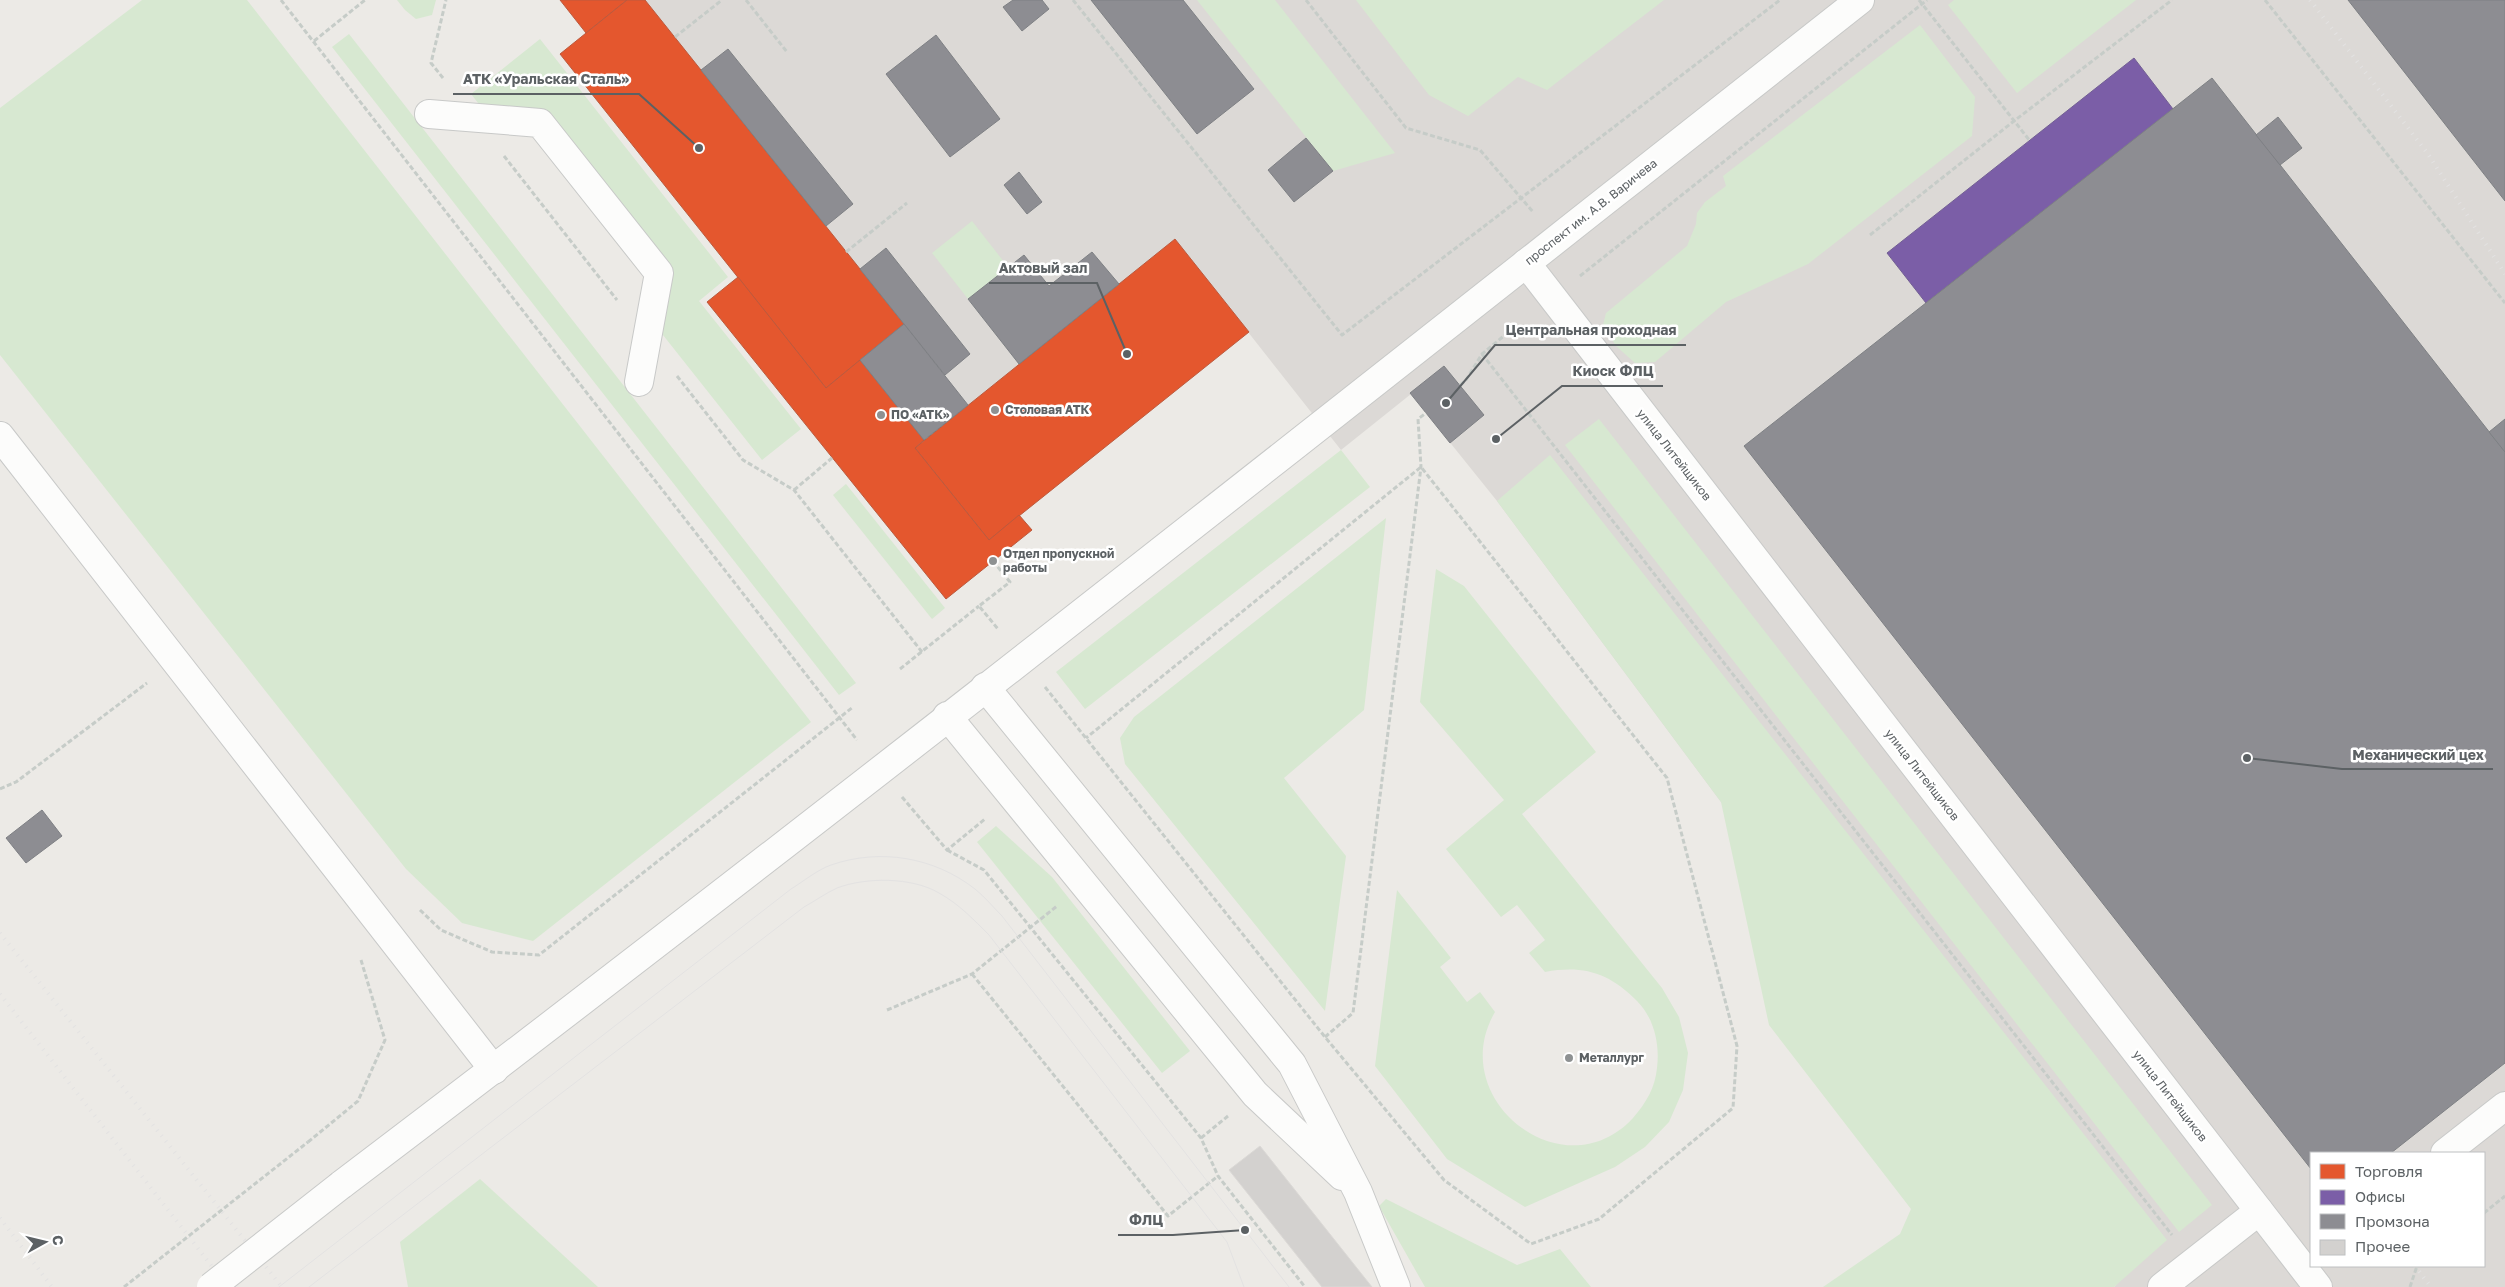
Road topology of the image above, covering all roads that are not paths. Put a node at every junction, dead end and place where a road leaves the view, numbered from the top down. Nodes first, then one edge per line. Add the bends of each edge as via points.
1 (1860, 0) edge
2 (429, 114) dead end
3 (1526, 263) junction
4 (638, 382) dead end
5 (0, 436) edge
6 (985, 687) junction
7 (948, 716) junction
8 (494, 1070) junction
9 (2505, 1106) edge
10 (2446, 1152) edge
11 (1358, 1192) junction
12 (2259, 1211) junction
13 (2306, 1261) edge
14 (211, 1287) edge
15 (1396, 1287) edge
16 (2162, 1287) edge
17 (2318, 1287) edge

1 - 3 street, проспект им. А.В. Варичева
2 - 4 street via 540,123 659,273
3 - 6 street, проспект им. А.В. Варичева
3 - 12 street, улица Литейщиков
5 - 8 street
6 - 7 street, проспект им. А.В. Варичева
6 - 11 street via 1292,1064
7 - 8 street, проспект им. А.В. Варичева
7 - 11 street via 1255,1094
8 - 14 street, проспект им. А.В. Варичева, bridge
9 - 10 street
11 - 15 street
12 - 13 street, улица Литейщиков
12 - 16 street
13 - 17 street, улица Литейщиков

